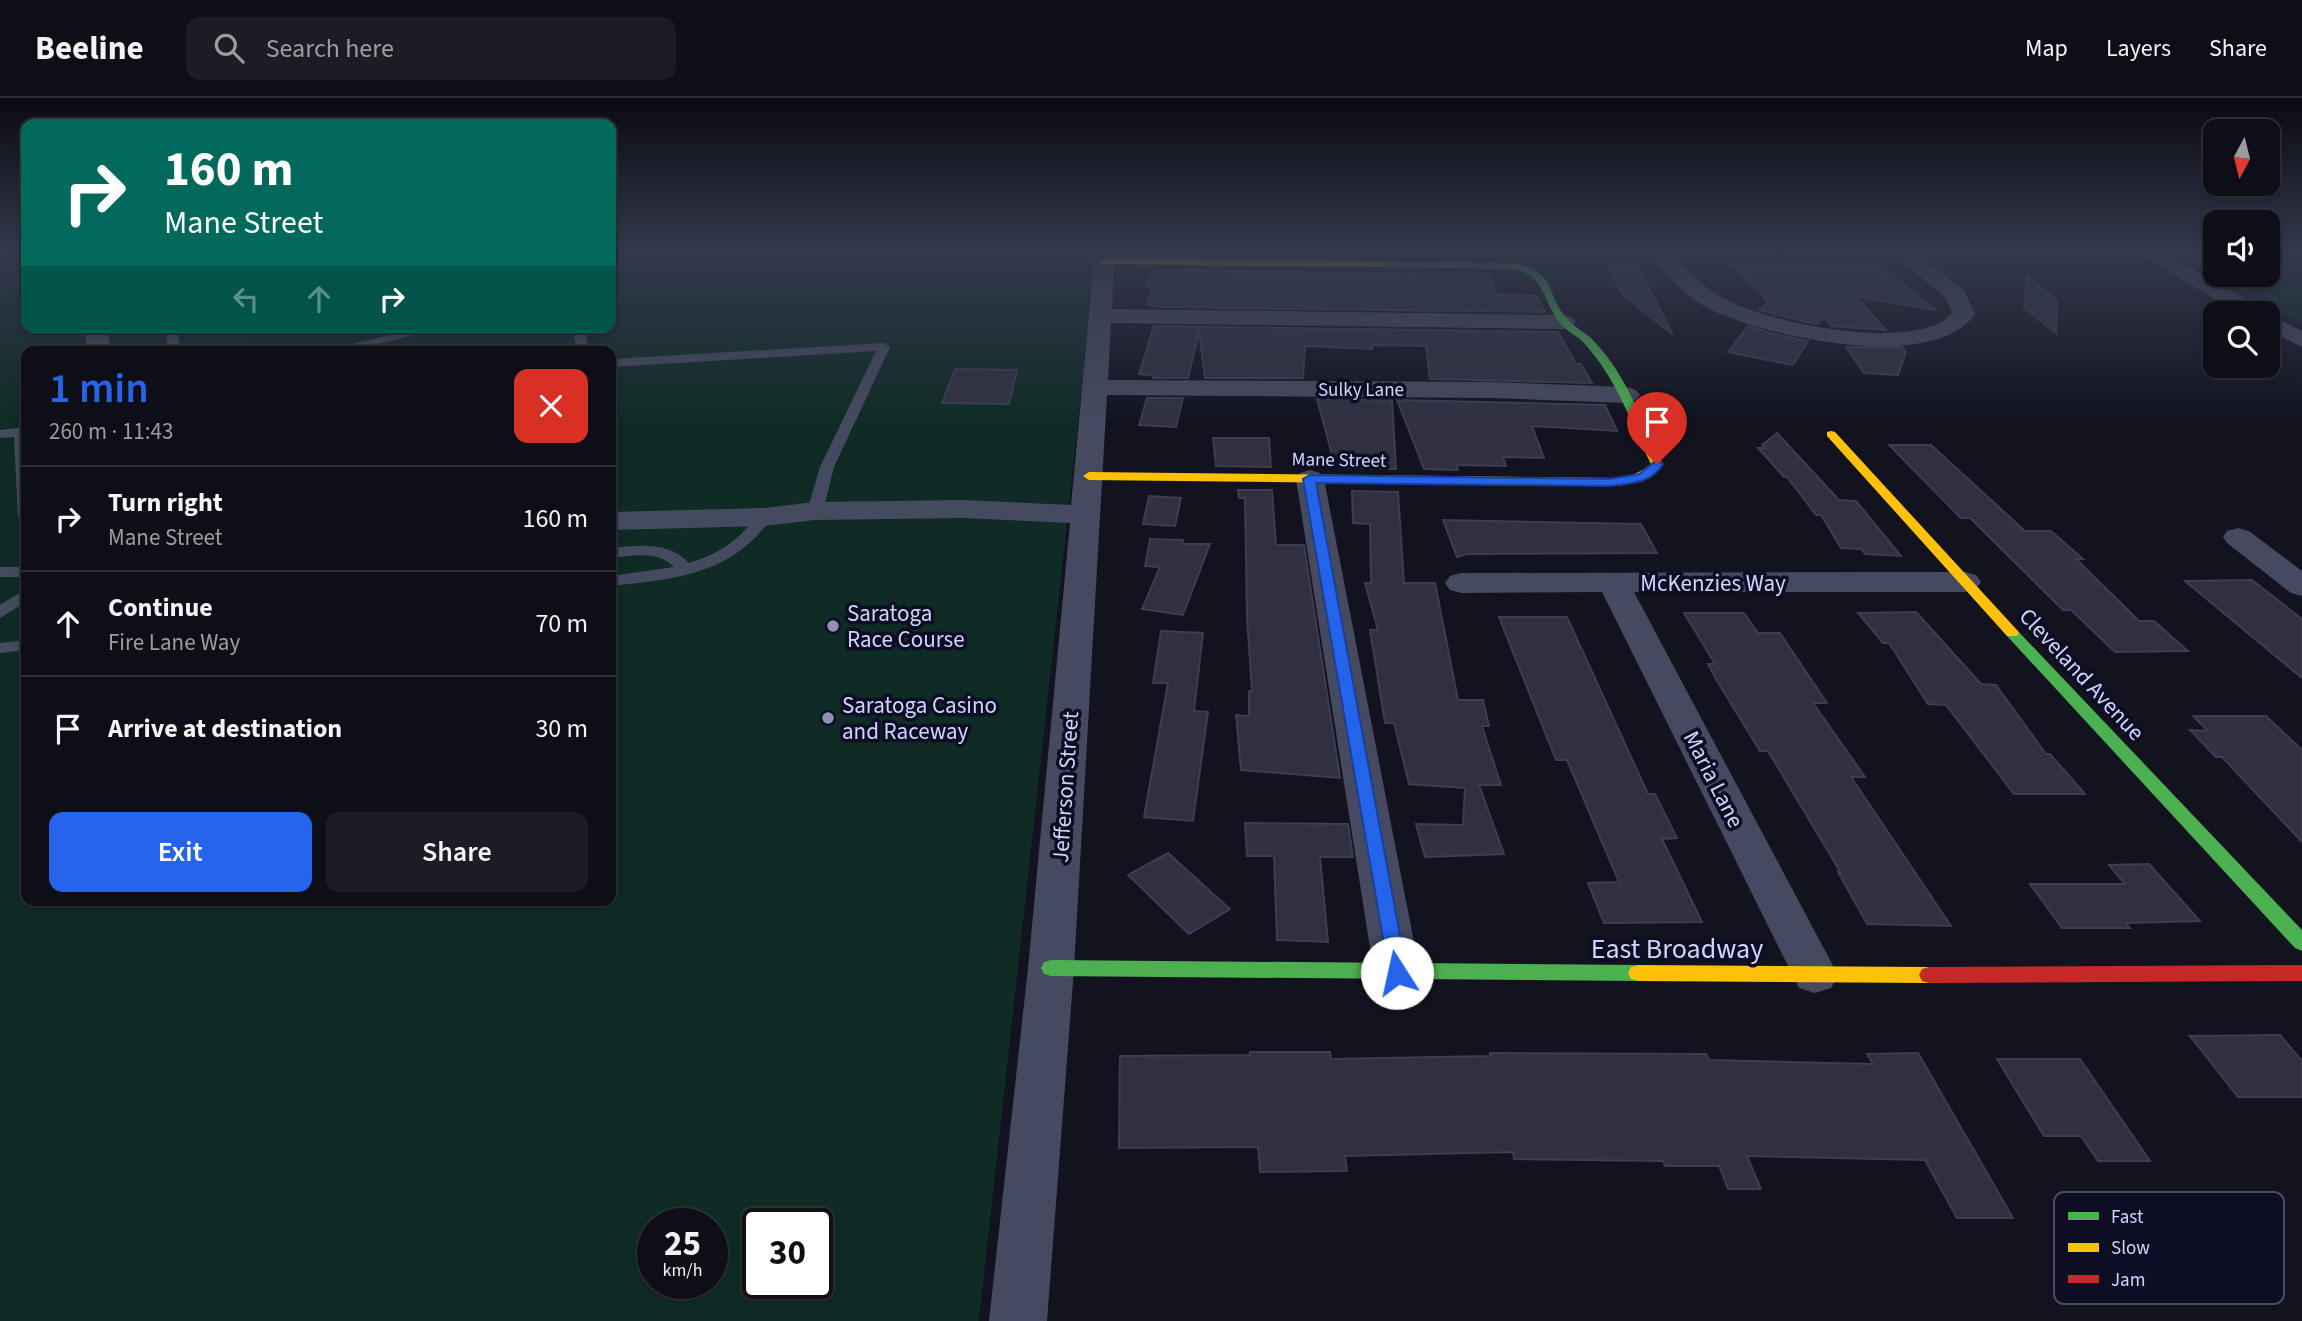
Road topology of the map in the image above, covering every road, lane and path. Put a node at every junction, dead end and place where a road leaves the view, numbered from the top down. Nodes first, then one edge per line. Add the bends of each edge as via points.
1 (1101, 309) edge
2 (1557, 309) edge
3 (1729, 309) edge
4 (1962, 309) edge
5 (1100, 316) junction
6 (1564, 322) junction
7 (2280, 328) edge
8 (414, 333) edge
9 (2302, 340) edge
10 (353, 346) edge
11 (616, 363) edge
12 (1095, 387) junction
13 (1627, 395) junction
14 (21, 431) edge
15 (0, 434) edge
16 (1831, 434) dead end
17 (1089, 476) junction
18 (1310, 479) junction
19 (815, 511) junction
20 (1086, 515) junction
21 (764, 517) junction
22 (616, 521) edge
23 (2238, 537) dead end
24 (616, 553) edge
25 (684, 568) junction
26 (0, 572) edge
27 (21, 572) edge
28 (616, 580) edge
29 (1965, 582) junction
30 (1461, 583) dead end
31 (1613, 583) junction
32 (2302, 586) edge
33 (21, 598) edge
34 (0, 613) edge
35 (21, 646) edge
36 (0, 648) edge
37 (2302, 943) edge
38 (1051, 968) junction
39 (1397, 973) junction
40 (2302, 973) edge
41 (1815, 975) junction
42 (1018, 1321) edge

1 - 5 street, Jefferson Street
2 - 6 street
3 - 4 street via 1799,332 1853,338 1934,334 1956,326 1964,314
5 - 6 street
5 - 12 street, Jefferson Street
6 - 13 street via 1604,358
7 - 9 street
8 - 10 lane
11 - 19 lane via 884,347 827,467
12 - 13 street, Sulky Lane
12 - 17 street, Jefferson Street
13 - 18 street, Mane Street via 1657,464 1652,472 1628,481
14 - 15 lane
16 - 29 street, Cleveland Avenue
17 - 18 street, Mane Street
17 - 20 street, Jefferson Street
18 - 39 street
19 - 20 street via 962,509
19 - 21 street
20 - 38 street, Jefferson Street
21 - 22 street
21 - 25 lane via 739,548
23 - 32 street
24 - 25 lane via 665,552
25 - 28 lane
26 - 27 lane
29 - 31 street, McKenzies Way
29 - 37 street, Cleveland Avenue
30 - 31 street, McKenzies Way
31 - 41 street, Maria Lane
33 - 34 lane
35 - 36 lane
38 - 39 street, East Broadway
38 - 42 street, Jefferson Street
39 - 41 street, East Broadway
40 - 41 street, East Broadway

